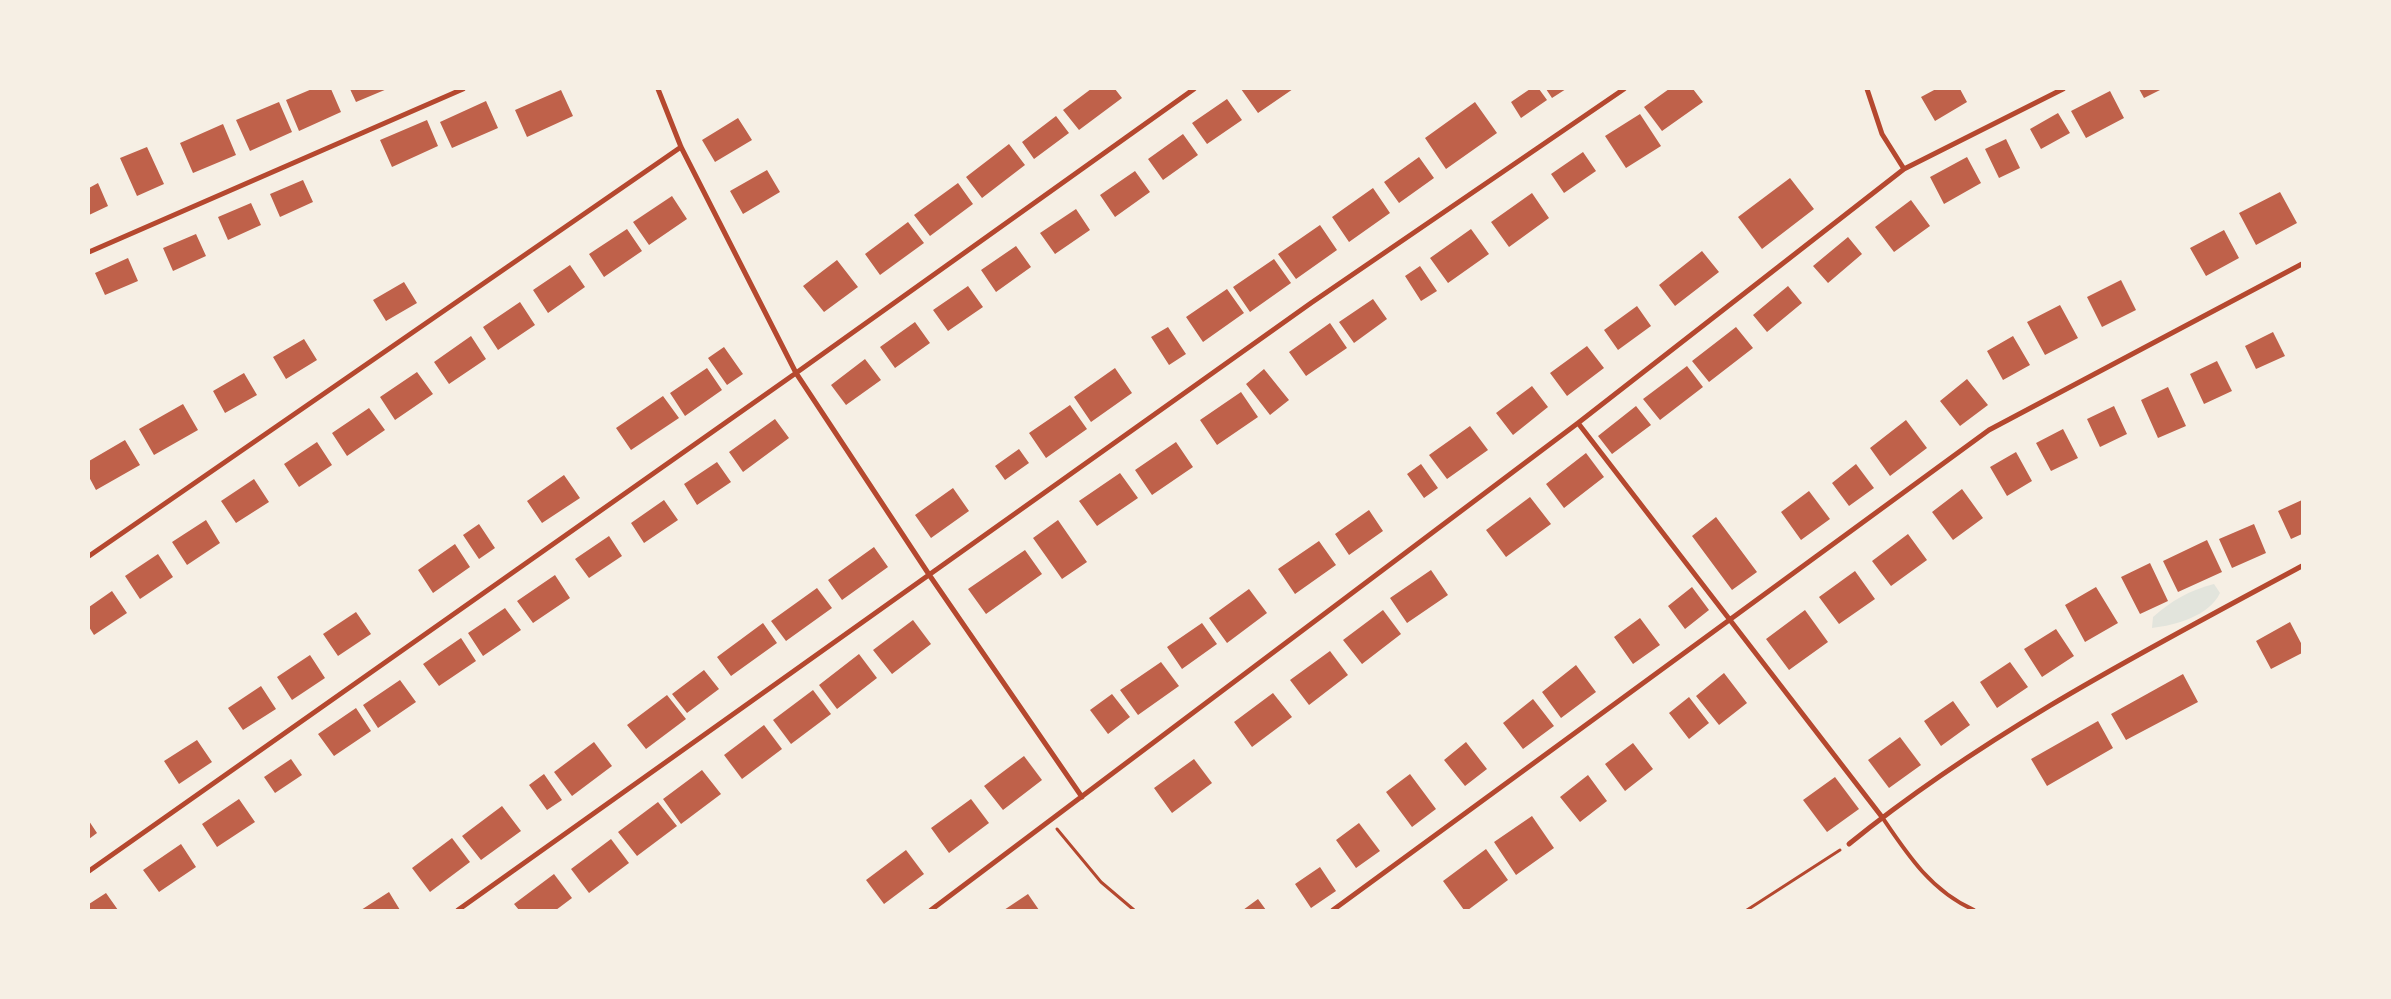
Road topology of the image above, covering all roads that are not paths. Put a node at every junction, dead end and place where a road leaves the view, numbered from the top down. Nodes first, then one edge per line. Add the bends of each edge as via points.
1 (463, 89) edge
2 (658, 89) edge
3 (1194, 89) edge
4 (1624, 89) edge
5 (1867, 89) edge
6 (2064, 89) edge
7 (680, 147) junction
8 (1904, 170) junction
9 (89, 252) edge
10 (2302, 264) edge
11 (796, 373) junction
12 (1578, 423) junction
13 (89, 556) edge
14 (2302, 566) edge
15 (930, 576) junction
16 (1731, 619) junction
17 (1082, 798) junction
18 (1882, 817) junction
19 (1849, 844) road end
20 (89, 871) edge
21 (458, 910) edge
22 (931, 910) edge
23 (1333, 910) edge
24 (1974, 910) edge

1 - 9 street
2 - 7 street
3 - 11 street
4 - 15 street via 1311,303
5 - 8 street via 1882,134
6 - 8 street
7 - 11 street
7 - 13 street
8 - 12 street
10 - 16 street via 1989,430
11 - 15 street
11 - 20 street
12 - 16 street
12 - 17 street
14 - 18 street via 2133,657 1968,757
15 - 17 street
15 - 21 street
16 - 18 street
16 - 23 street
17 - 22 street
18 - 19 street
18 - 24 lane via 1912,862 1937,887

